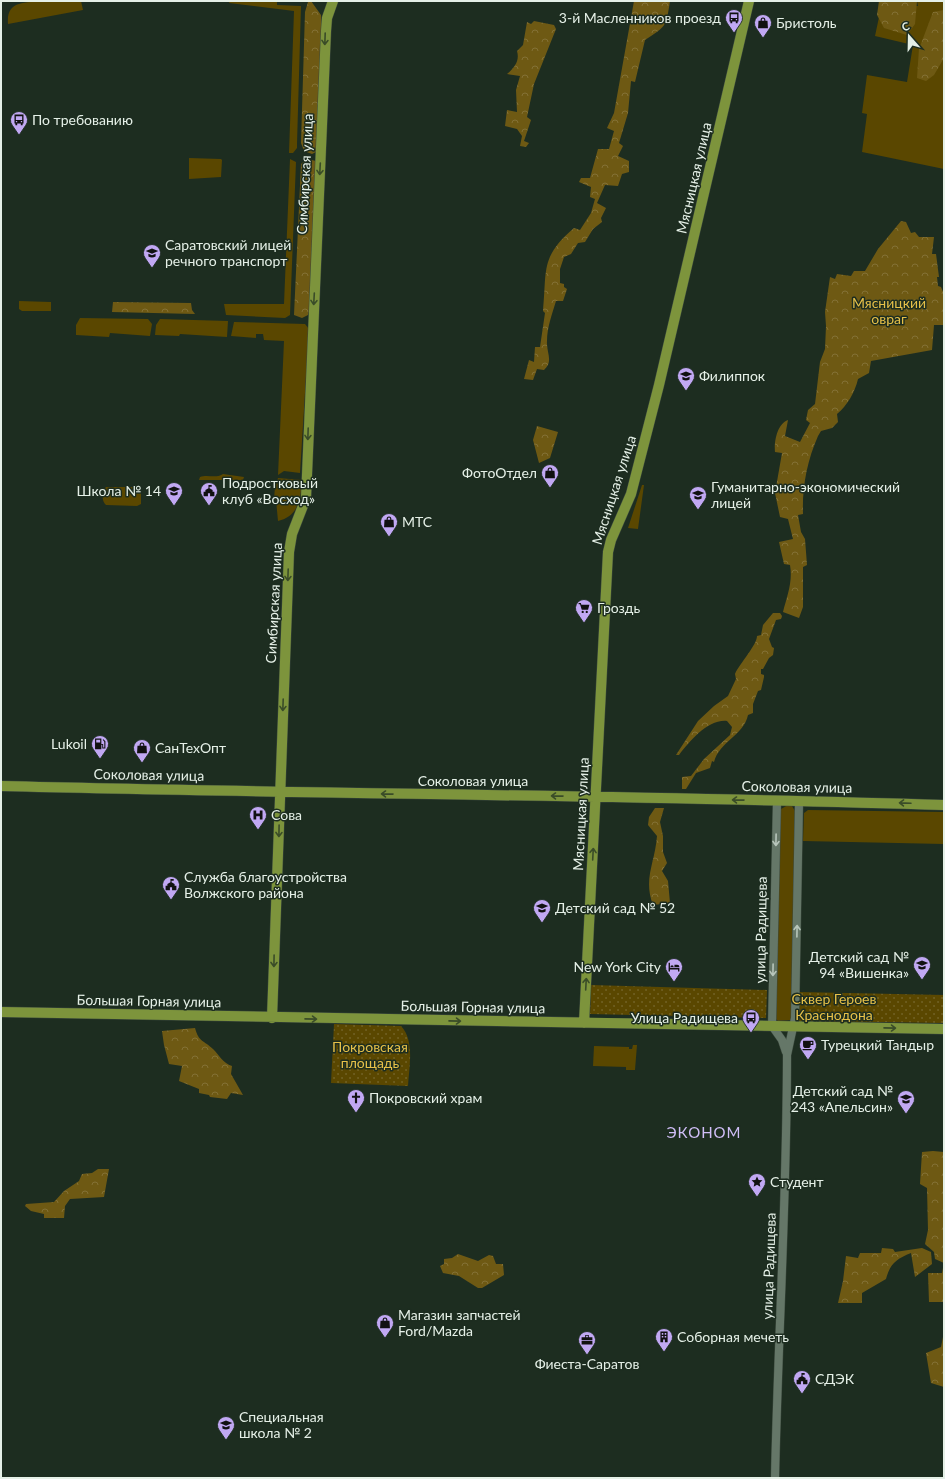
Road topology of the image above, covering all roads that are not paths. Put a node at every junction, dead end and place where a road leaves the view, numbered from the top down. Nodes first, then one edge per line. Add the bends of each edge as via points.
1 (333, 1) edge
2 (749, 1) edge
3 (1, 786) edge
4 (280, 792) junction
5 (596, 796) junction
6 (777, 801) junction
7 (799, 802) junction
8 (944, 805) edge
9 (1, 1012) edge
10 (272, 1018) junction
11 (584, 1023) junction
12 (772, 1026) junction
13 (795, 1026) junction
14 (944, 1029) edge
15 (787, 1055) junction
16 (775, 1478) edge

1 -> 4 main road, Симбирская улица via 326,31 306,498 292,534 289,552
2 - 5 main road, Мясницкая улица via 631,494 609,545
3 - 4 main road, Соколовая улица
5 -> 4 main road, Соколовая улица
4 -> 10 main road, Симбирская улица
6 -> 5 main road, Соколовая улица
11 -> 5 main road, Мясницкая улица
6 - 7 main road, Соколовая улица
6 -> 12 street, улица Радищева
8 -> 7 main road, Соколовая улица
13 -> 7 street, улица Радищева
9 - 10 main road, Большая Горная улица
10 -> 11 main road, Большая Горная улица
11 - 12 main road, Большая Горная улица
12 - 13 main road, Большая Горная улица
12 - 15 street, улица Радищева via 782,1040
13 -> 14 main road, Большая Горная улица
13 - 15 street, улица Радищева
15 - 16 street, улица Радищева

